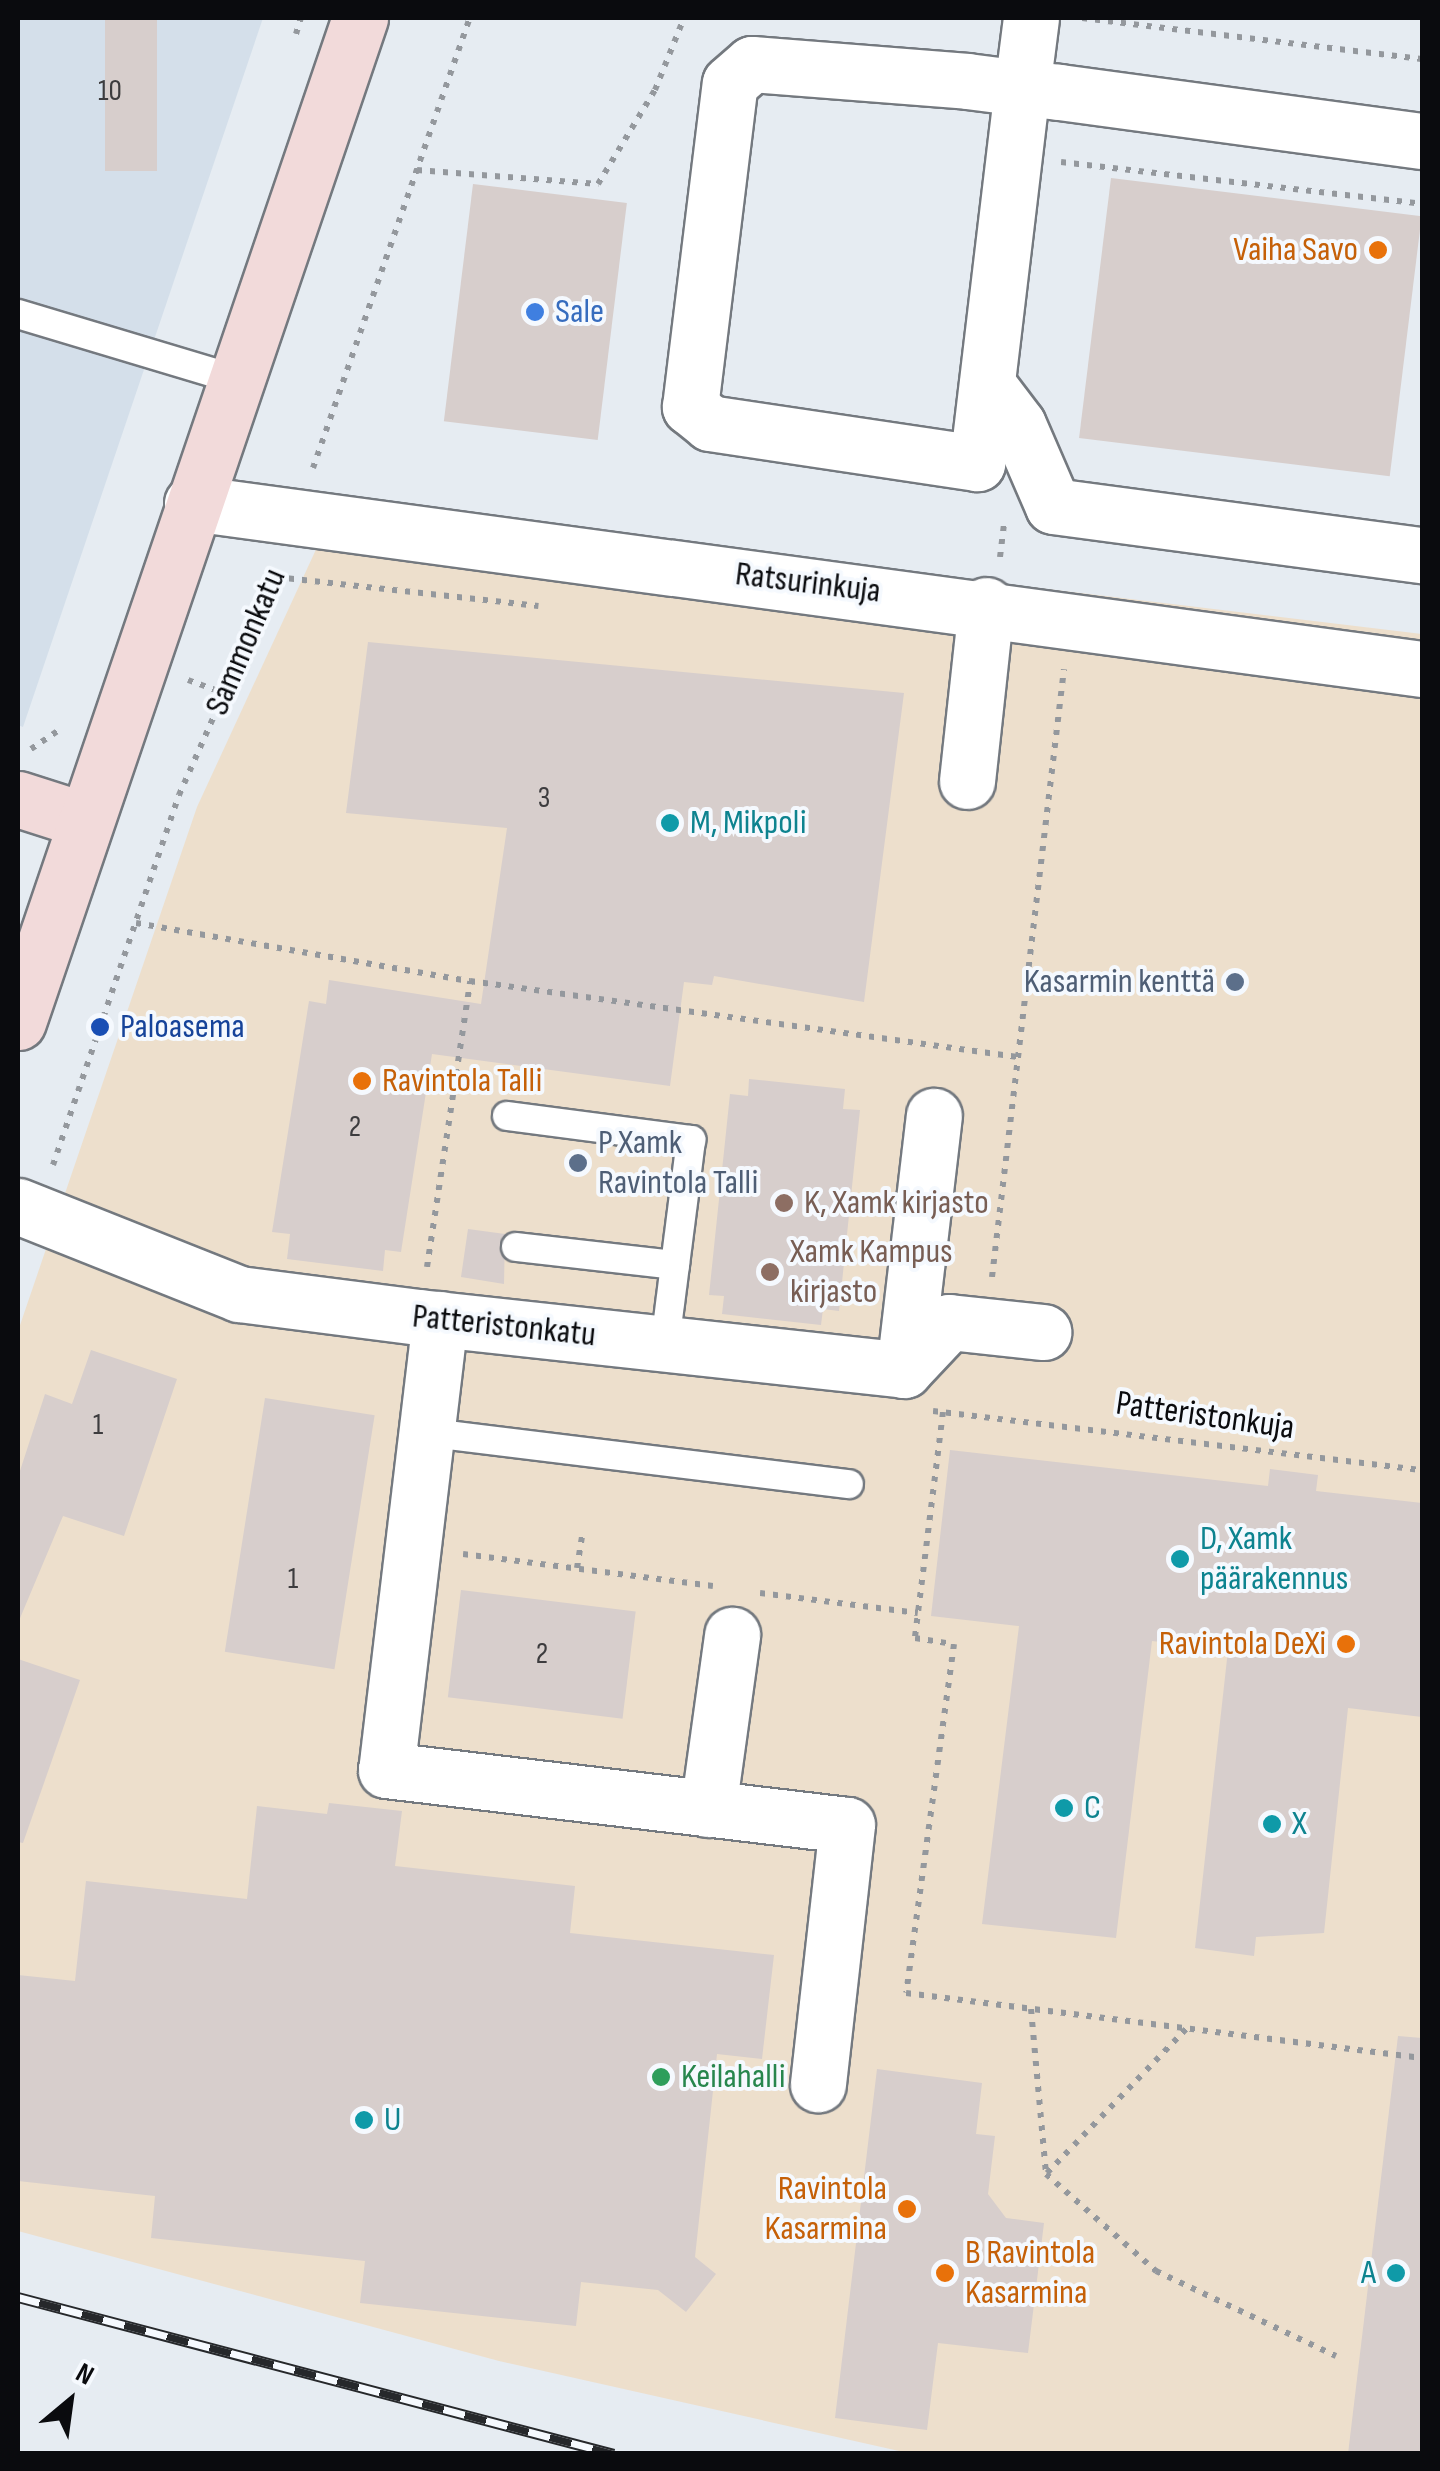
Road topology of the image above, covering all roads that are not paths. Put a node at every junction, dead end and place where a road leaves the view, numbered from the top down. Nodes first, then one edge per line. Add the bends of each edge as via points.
1 (360, 18) edge
2 (1031, 18) edge
3 (1022, 88) junction
4 (1422, 141) edge
5 (18, 314) edge
6 (234, 379) junction
7 (987, 384) junction
8 (192, 504) junction
9 (1422, 554) edge
10 (986, 605) junction
11 (1422, 670) edge
12 (966, 781) dead end
13 (18, 799) edge
14 (84, 820) junction
15 (18, 1022) edge
16 (507, 1116) dead end
17 (934, 1116) dead end
18 (27, 1210) edge
19 (516, 1248) dead end
20 (675, 1265) junction
21 (430, 1318) junction
22 (1043, 1332) dead end
23 (665, 1344) junction
24 (904, 1370) junction
25 (424, 1432) junction
26 (849, 1484) dead end
27 (736, 1605) road end
28 (708, 1810) junction
29 (818, 2084) dead end

1 - 6 street
2 - 3 street
3 - 4 street
3 - 7 street
3 - 7 street via 752,64 730,82 690,407 710,424 977,462
5 - 6 lane
6 - 8 street
7 - 9 street via 1018,425 1053,506
8 - 10 street, Ratsurinkuja
8 - 14 street
10 - 11 street, Ratsurinkuja
10 - 12 street
13 - 14 street
14 - 15 street
16 - 20 lane via 690,1140
17 - 24 street
18 - 21 street, Patteristonkatu via 238,1294
19 - 20 lane
20 - 23 lane
21 - 23 street, Patteristonkatu
21 - 25 street
22 - 24 street via 949,1322
23 - 24 street, Patteristonkatu
25 - 26 lane
25 - 28 street via 386,1770
27 - 28 street
28 - 29 street via 847,1825

